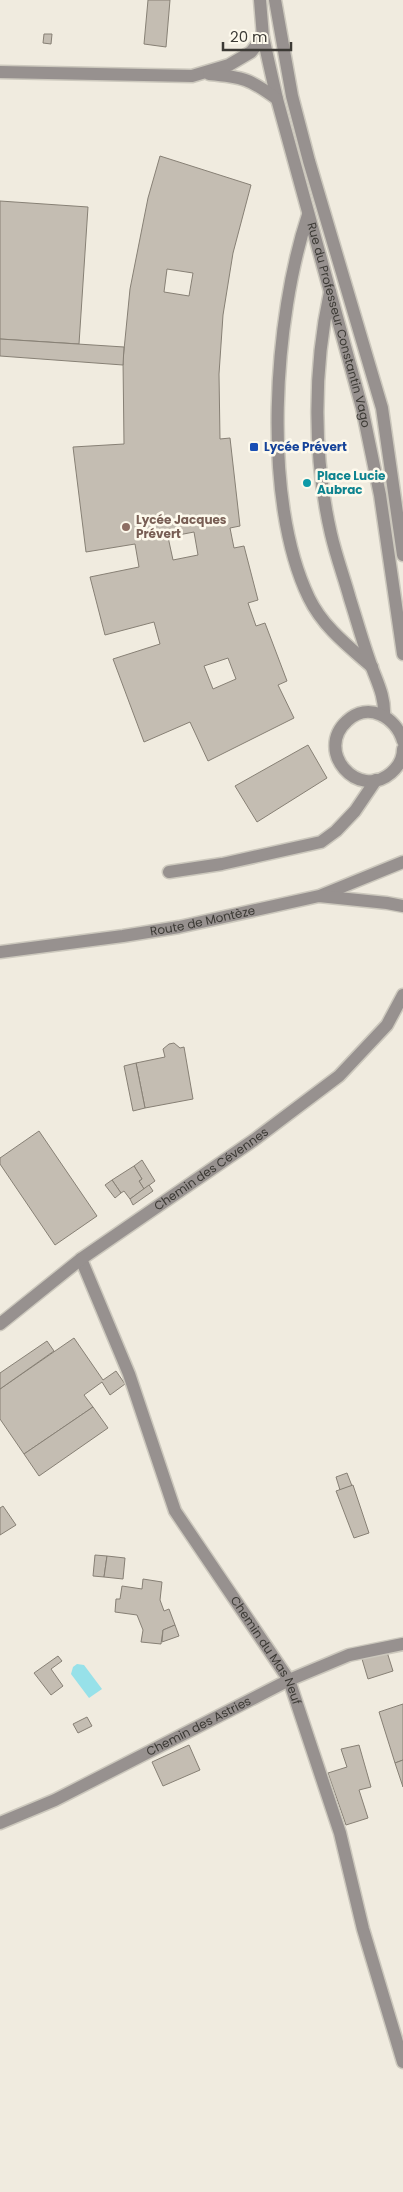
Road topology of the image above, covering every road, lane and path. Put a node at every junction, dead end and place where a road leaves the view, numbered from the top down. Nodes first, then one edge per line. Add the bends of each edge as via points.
1 (260, 0) edge
2 (275, 0) edge
3 (263, 37) junction
4 (0, 72) edge
5 (204, 73) junction
6 (277, 99) junction
7 (308, 215) junction
8 (330, 292) junction
9 (403, 555) edge
10 (403, 654) edge
11 (372, 667) junction
12 (384, 715) junction
13 (403, 741) edge
14 (403, 752) edge
15 (376, 780) junction
16 (403, 862) edge
17 (169, 872) dead end
18 (319, 896) junction
19 (403, 906) edge
20 (0, 952) edge
21 (403, 995) edge
22 (81, 1259) junction
23 (0, 1324) edge
24 (403, 1644) edge
25 (289, 1680) junction
26 (0, 1823) edge
27 (403, 2062) edge

1 - 3 street, Rue du Professeur Constantin Vago
2 - 9 street, Rue du Professeur Constantin Vago via 292,96 308,161 382,408
3 - 5 street via 251,52
3 - 6 street, Rue du Professeur Constantin Vago
4 - 5 street via 192,76
5 - 6 street via 244,78
6 - 7 street, Rue du Professeur Constantin Vago
7 - 8 street, Rue du Professeur Constantin Vago
7 - 11 street via 296,252 283,324 278,408 283,498 295,559 309,598 329,629
8 - 10 street, Rue du Professeur Constantin Vago via 362,408 380,495
8 - 11 street via 320,359 320,464 331,534
11 - 12 street via 385,701
12 - 13 street via 400,731
12 - 15 street via 366,712 350,718 341,726 334,748 337,760 348,774 365,781
14 - 15 street via 394,771
15 - 17 street via 356,811 321,842
16 - 18 street
18 - 19 street, Route de Montèze
18 - 20 street, Route de Montèze via 179,927
21 - 22 street, Chemin des Cévennes via 387,1025 339,1076 254,1140
22 - 23 street, Chemin des Cévennes
22 - 25 street, Chemin du Mas Neuf via 129,1374 175,1511
24 - 25 street, Chemin des Astries via 349,1655
25 - 26 street, Chemin des Astries via 55,1800
25 - 27 street, Chemin du Mas Neuf via 340,1833 363,1929

